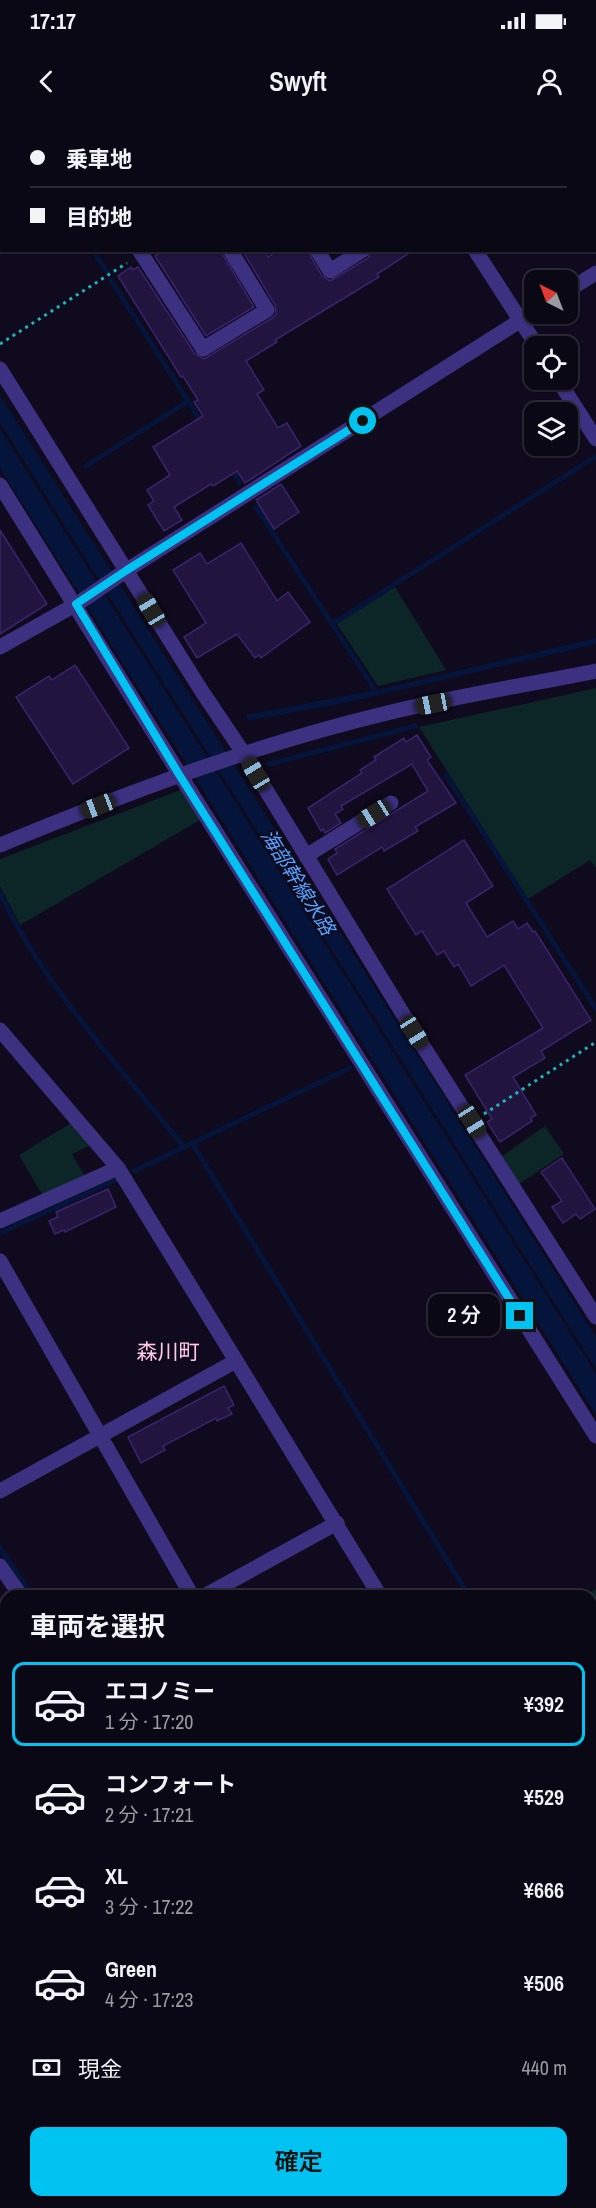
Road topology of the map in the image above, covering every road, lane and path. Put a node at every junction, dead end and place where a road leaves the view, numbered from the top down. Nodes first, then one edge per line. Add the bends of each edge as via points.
1 (140, 252) edge
2 (231, 252) edge
3 (318, 252) edge
4 (360, 252) edge
5 (476, 252) edge
6 (596, 273) edge
7 (578, 284) edge
8 (524, 318) edge
9 (520, 321) junction
10 (530, 336) edge
11 (0, 344) edge
12 (0, 369) edge
13 (564, 390) edge
14 (596, 439) edge
15 (0, 484) edge
16 (124, 572) junction
17 (78, 603) junction
18 (0, 647) edge
19 (596, 671) edge
20 (240, 755) junction
21 (180, 776) junction
22 (391, 804) dead end
23 (0, 845) edge
24 (306, 856) junction
25 (0, 1030) edge
26 (596, 1042) edge
27 (472, 1121) junction
28 (118, 1167) junction
29 (0, 1221) edge
30 (0, 1261) edge
31 (596, 1317) edge
32 (236, 1361) junction
33 (102, 1436) junction
34 (596, 1436) edge
35 (0, 1491) edge
36 (337, 1523) junction
37 (0, 1566) edge
38 (17, 1590) edge
39 (189, 1590) edge
40 (215, 1590) edge
41 (376, 1590) edge

1 - 2 street via 203,349 267,310
1 - 11 path
3 - 4 street via 330,271
5 - 9 street
6 - 7 street
8 - 9 street
9 - 10 street
9 - 16 street
12 - 16 street
13 - 14 street
15 - 17 street
16 - 17 street
16 - 20 street
17 - 18 street
17 - 21 street
19 - 20 street via 387,713
20 - 21 street
20 - 24 street
21 - 23 street
21 - 34 street
22 - 24 street
24 - 27 street
25 - 28 street
26 - 27 path
27 - 31 street
28 - 29 street
28 - 32 street
30 - 33 street
32 - 33 street
32 - 36 street
33 - 35 street
33 - 39 street
36 - 40 street
36 - 41 street
37 - 38 street

